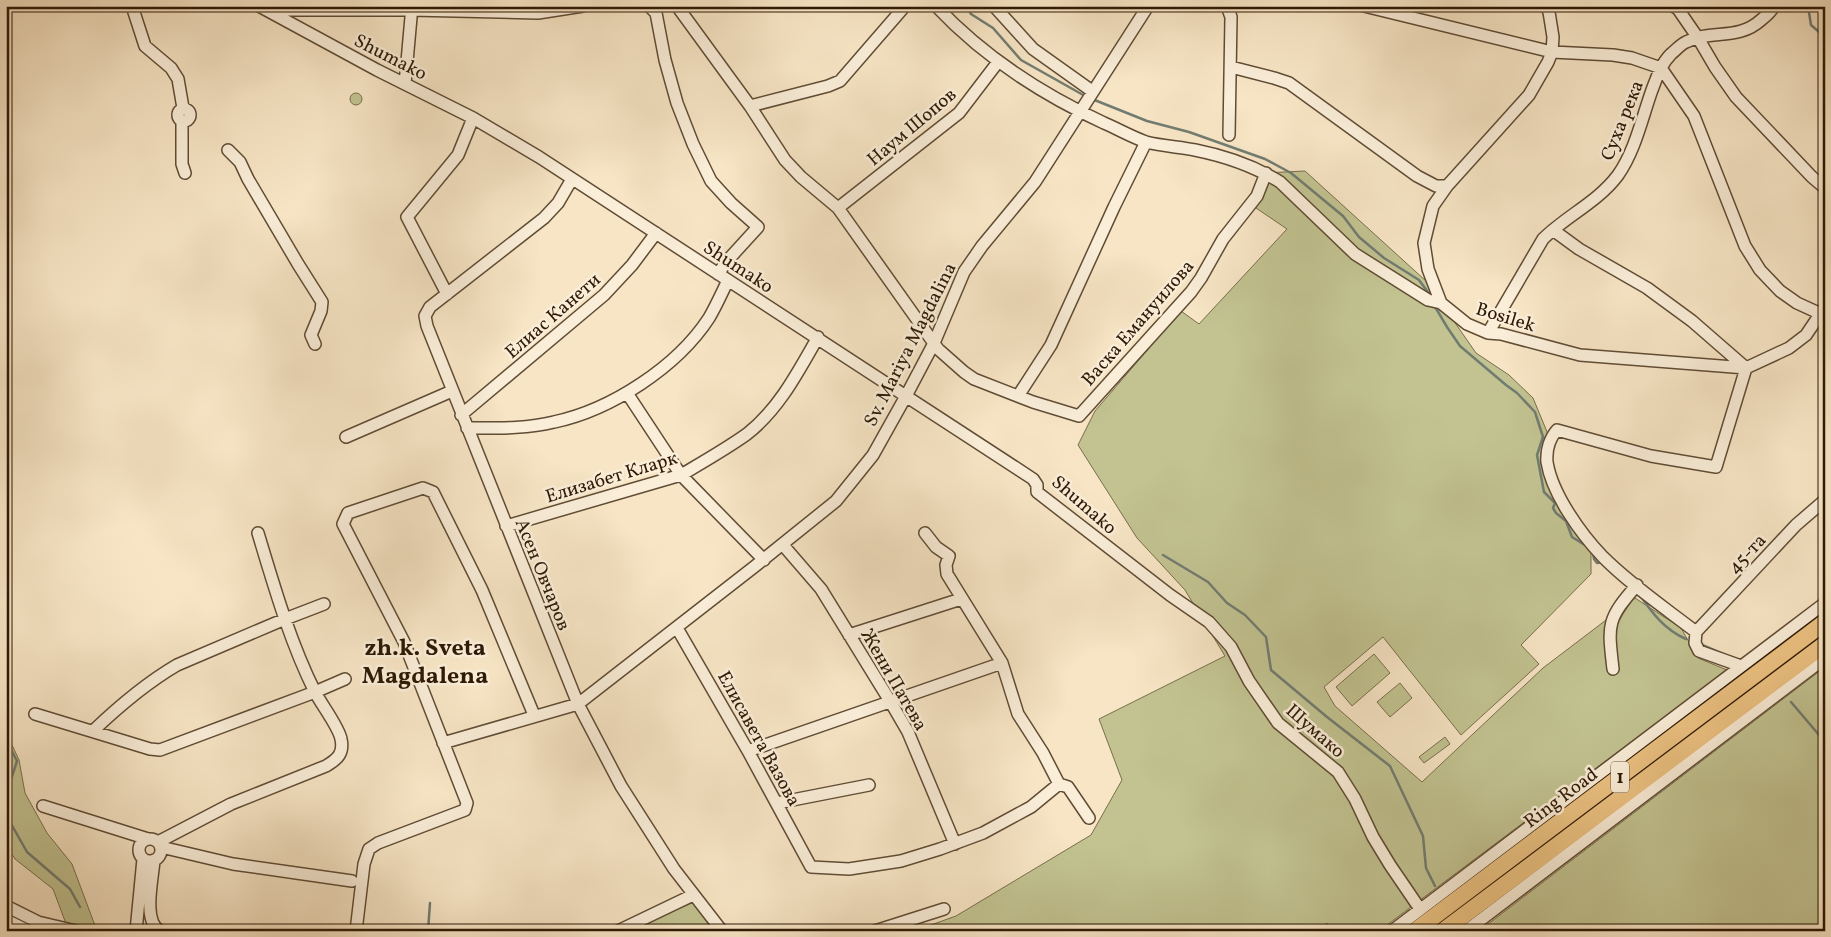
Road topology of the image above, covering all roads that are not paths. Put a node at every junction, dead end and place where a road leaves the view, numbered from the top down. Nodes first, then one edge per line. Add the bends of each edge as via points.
1 (132, 6) edge
2 (582, 6) edge
3 (649, 6) edge
4 (677, 6) edge
5 (905, 6) edge
6 (936, 6) edge
7 (994, 6) edge
8 (1148, 6) edge
9 (1227, 6) edge
10 (1364, 6) edge
11 (1546, 6) edge
12 (1673, 6) edge
13 (1774, 6) edge
14 (263, 8) edge
15 (412, 8) edge
16 (1698, 38) junction
17 (1552, 52) junction
18 (998, 62) junction
19 (1231, 67) junction
20 (1661, 68) junction
21 (405, 84) junction
22 (1092, 91) junction
23 (750, 106) junction
24 (1079, 112) junction
25 (473, 118) junction
26 (1229, 135) dead end
27 (1146, 142) junction
28 (228, 150) dead end
29 (185, 173) dead end
30 (1266, 173) junction
31 (572, 179) junction
32 (1447, 186) junction
33 (1825, 188) edge
34 (838, 208) junction
35 (1553, 230) junction
36 (656, 233) junction
37 (718, 274) junction
38 (728, 280) junction
39 (447, 294) junction
40 (1441, 303) junction
41 (1823, 310) edge
42 (1488, 333) junction
43 (818, 337) junction
44 (934, 343) junction
45 (316, 344) dead end
46 (1746, 368) junction
47 (452, 391) junction
48 (627, 393) junction
49 (906, 396) junction
50 (1018, 396) junction
51 (461, 415) junction
52 (467, 428) junction
53 (346, 437) dead end
54 (681, 474) junction
55 (1825, 500) edge
56 (506, 526) junction
57 (258, 533) dead end
58 (925, 533) dead end
59 (782, 545) junction
60 (764, 560) junction
61 (1637, 586) junction
62 (962, 599) junction
63 (1825, 603) edge
64 (324, 604) dead end
65 (285, 619) junction
66 (1825, 622) edge
67 (677, 628) junction
68 (1696, 632) junction
69 (850, 635) junction
70 (1825, 644) edge
71 (1825, 658) edge
72 (1002, 663) junction
73 (1741, 666) junction
74 (1613, 669) dead end
75 (345, 679) dead end
76 (315, 692) junction
77 (890, 701) junction
78 (578, 704) junction
79 (36, 714) dead end
80 (534, 715) junction
81 (94, 731) junction
82 (443, 743) junction
83 (748, 751) junction
84 (1059, 784) junction
85 (870, 785) dead end
86 (777, 803) junction
87 (43, 806) dead end
88 (1089, 818) dead end
89 (152, 844) junction
90 (955, 844) junction
91 (149, 860) junction
92 (352, 881) dead end
93 (694, 895) junction
94 (6, 906) edge
95 (944, 909) dead end
96 (1420, 909) junction
97 (6, 920) edge
98 (28, 931) edge
99 (76, 931) edge
100 (136, 931) edge
101 (160, 931) edge
102 (356, 931) edge
103 (618, 931) edge
104 (722, 931) edge
105 (875, 931) edge
106 (1392, 931) edge
107 (1415, 931) edge
108 (1444, 931) edge
109 (1466, 931) edge

1 - 29 street via 145,46 171,68 178,79 183,108 178,114 182,121
2 - 15 street via 538,13
3 - 37 street via 656,13 677,103 711,181 758,227
4 - 23 street
5 - 23 street via 840,81
6 - 18 street
7 - 22 street via 1033,49
8 - 22 street, Sv. Mariya Magdalina
9 - 19 street via 1231,17
10 - 17 street
11 - 17 street via 1553,37
12 - 16 street
13 - 16 street, Суха река via 1754,27 1733,34
14 - 15 street
14 - 21 street, Shumako
15 - 21 street
16 - 20 street, Суха река via 1685,42
16 - 33 street via 1736,97
17 - 20 street via 1613,55
17 - 32 street via 1529,95
18 - 24 street
18 - 34 street, Наум Шопов via 959,113
19 - 26 street
19 - 32 street via 1289,83 1417,176 1436,186
20 - 35 street, Суха река via 1630,152 1618,175 1600,194
20 - 41 street via 1694,116 1745,246 1760,270 1797,303
21 - 25 street, Shumako
22 - 24 street, Sv. Mariya Magdalina
23 - 34 street via 785,160
24 - 27 street
24 - 44 street, Sv. Mariya Magdalina via 1035,182 964,272
25 - 31 street, Shumako
25 - 39 street via 458,155 407,217
27 - 30 street via 1196,150 1241,162
27 - 50 street via 1051,346
28 - 45 street via 240,162 322,302 311,335
30 - 40 street via 1280,182 1355,254 1428,300
30 - 50 street, Васка Емануилова via 1258,196 1223,239 1191,292 1079,416
31 - 36 street, Shumako
31 - 39 street via 558,203 544,218
32 - 40 street via 1433,206 1424,244 1428,269
34 - 44 street
35 - 42 street, Суха река via 1543,239
35 - 46 street via 1647,288 1692,321
36 - 37 street, Shumako
36 - 51 street, Елиас Канети via 604,296
37 - 38 street, Shumako
38 - 43 street, Shumako
38 - 48 street via 695,336 661,369
39 - 47 street, Асен Овчаров via 430,307 425,316
40 - 42 street, Bosilek via 1467,324
41 - 46 street, Bosilek via 1806,335 1789,348
42 - 46 street, Bosilek via 1580,355
43 - 49 street, Shumako
43 - 54 street, Елизабет Кларк via 792,383 770,411 747,433
44 - 49 street, Sv. Mariya Magdalina
44 - 50 street via 969,376
46 - 61 street via 1716,467 1651,456 1557,430 1550,439 1547,461 1567,510 1604,558
47 - 51 street, Асен Овчаров
47 - 53 street
48 - 52 street via 585,413 554,422 508,428
48 - 54 street
49 - 59 street, Sv. Mariya Magdalina via 872,455 836,501
49 - 96 street, Shumako via 1033,479 1037,492 1209,622 1231,647 1249,681 1278,723 1338,772 1390,866
51 - 52 street, Асен Овчаров
52 - 56 street, Асен Овчаров
54 - 56 street, Елизабет Кларк
54 - 60 street
55 - 68 street, 45-та via 1796,525
56 - 78 street, Асен Овчаров
57 - 65 street
58 - 62 street via 949,556 947,574
59 - 60 street, Sv. Mariya Magdalina
59 - 69 street, Жени Патева via 820,589
60 - 67 street, Sv. Mariya Magdalina
61 - 68 street
61 - 74 street via 1615,611 1611,623
62 - 69 street
62 - 72 street
63 - 73 street
64 - 65 street
65 - 76 street
65 - 81 street via 165,672
66 - 107 highway, Ring Road / 1
67 - 78 street, Sv. Mariya Magdalina
67 - 83 street, Елисавета Вазова
68 - 73 street via 1695,643 1699,651
69 - 77 street, Жени Патева
70 - 108 highway, Ring Road / 1
71 - 109 street
72 - 77 street
72 - 84 street via 1018,714
73 - 96 street
75 - 76 street
76 - 81 street via 160,750
76 - 89 street via 341,736 342,750 337,760 231,804
77 - 83 street
77 - 90 street, Жени Патева via 908,732
78 - 80 street
78 - 93 street, Асен Овчаров via 621,786
79 - 81 street
80 - 82 street
80 - 82 street via 482,590 433,492 423,488 348,513 343,524 404,642
82 - 102 street via 467,803 465,810 369,849 364,864
83 - 86 street, Елисавета Вазова
84 - 88 street via 1068,787
84 - 90 street via 1030,807 983,833
85 - 86 street
86 - 90 street, Елисавета Вазова via 811,867 849,869 901,861
87 - 89 street via 125,831
89 - 91 street via 159,856
89 - 91 street via 140,854
89 - 92 street via 233,864
91 - 100 street
91 - 101 street via 149,911 152,924
93 - 103 street
93 - 104 street, Асен Овчаров
94 - 99 street via 38,922
95 - 105 street
96 - 106 street
97 - 98 street

